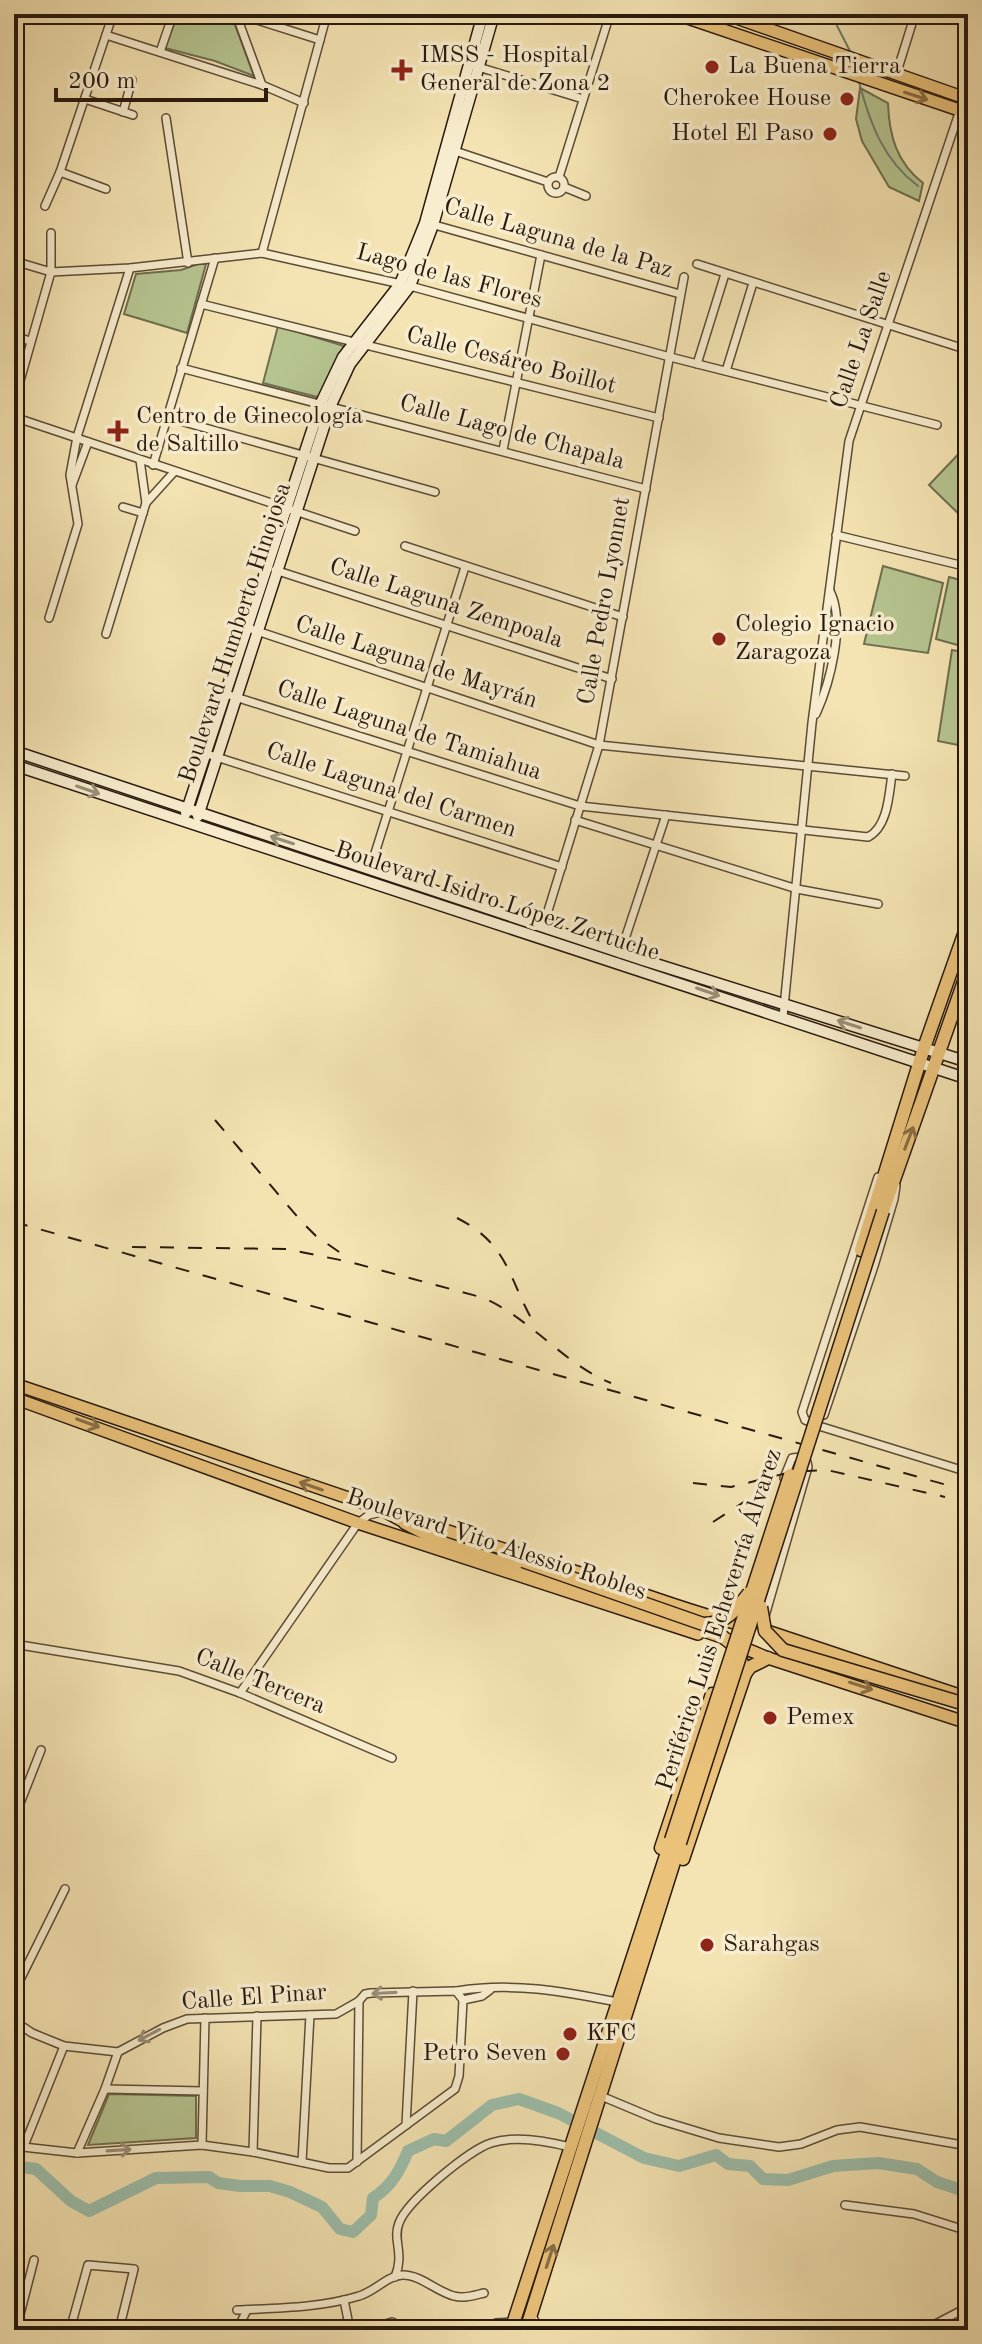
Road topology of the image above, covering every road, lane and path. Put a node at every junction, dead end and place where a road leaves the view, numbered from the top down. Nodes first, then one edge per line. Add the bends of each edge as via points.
1 (113, 14) edge
2 (173, 14) edge
3 (237, 14) edge
4 (327, 14) edge
5 (483, 14) edge
6 (494, 14) edge
7 (610, 14) edge
8 (676, 14) edge
9 (725, 14) edge
10 (915, 14) edge
11 (106, 35) junction
12 (320, 40) junction
13 (160, 52) junction
14 (474, 65) junction
15 (896, 75) junction
16 (132, 80) dead end
17 (262, 85) junction
18 (85, 99) junction
19 (583, 99) junction
20 (968, 99) edge
21 (304, 103) junction
22 (123, 112) junction
23 (964, 112) edge
24 (133, 115) dead end
25 (166, 118) dead end
26 (451, 150) junction
27 (60, 172) junction
28 (559, 177) junction
29 (548, 182) junction
30 (564, 187) junction
31 (106, 189) dead end
32 (586, 196) dead end
33 (45, 206) dead end
34 (429, 224) junction
35 (51, 233) dead end
36 (262, 253) junction
37 (541, 255) junction
38 (215, 258) junction
39 (14, 261) edge
40 (188, 263) junction
41 (697, 264) dead end
42 (130, 268) junction
43 (51, 272) junction
44 (725, 274) junction
45 (684, 277) dead end
46 (753, 283) junction
47 (405, 285) junction
48 (680, 294) junction
49 (201, 304) junction
50 (529, 318) junction
51 (887, 326) junction
52 (14, 336) edge
53 (30, 341) junction
54 (359, 344) junction
55 (968, 350) edge
56 (670, 357) junction
57 (697, 364) junction
58 (181, 368) junction
59 (726, 371) junction
60 (517, 383) junction
61 (14, 402) edge
62 (326, 404) junction
63 (861, 405) junction
64 (14, 417) edge
65 (166, 417) junction
66 (659, 418) junction
67 (937, 425) dead end
68 (77, 437) junction
69 (88, 442) junction
70 (503, 450) junction
71 (308, 457) junction
72 (140, 460) junction
73 (77, 462) junction
74 (153, 465) junction
75 (174, 472) junction
76 (646, 489) junction
77 (435, 492) dead end
78 (146, 503) junction
79 (123, 507) dead end
80 (291, 510) junction
81 (143, 513) junction
82 (355, 531) dead end
83 (836, 535) junction
84 (405, 546) dead end
85 (465, 567) junction
86 (968, 567) edge
87 (272, 569) junction
88 (623, 617) junction
89 (49, 618) dead end
90 (447, 626) junction
91 (252, 629) junction
92 (106, 634) dead end
93 (612, 679) junction
94 (427, 687) junction
95 (231, 696) junction
96 (599, 745) junction
97 (14, 751) edge
98 (407, 751) junction
99 (212, 755) junction
100 (808, 764) junction
101 (14, 765) edge
102 (892, 774) junction
103 (905, 776) dead end
104 (580, 806) junction
105 (187, 809) junction
106 (388, 811) junction
107 (199, 813) junction
108 (666, 815) junction
109 (575, 820) junction
110 (184, 822) junction
111 (195, 825) junction
112 (803, 829) junction
113 (656, 846) junction
114 (562, 867) junction
115 (370, 869) junction
116 (797, 889) junction
117 (878, 904) dead end
118 (492, 916) junction
119 (968, 923) edge
120 (543, 927) junction
121 (619, 957) junction
122 (968, 970) edge
123 (786, 1004) junction
124 (783, 1017) junction
125 (924, 1048) junction
126 (939, 1052) junction
127 (968, 1062) edge
128 (919, 1063) junction
129 (934, 1068) junction
130 (968, 1079) edge
131 (892, 1166) junction
132 (14, 1384) edge
133 (14, 1398) edge
134 (61, 1407) junction
135 (821, 1422) junction
136 (968, 1472) edge
137 (385, 1511) junction
138 (358, 1523) junction
139 (405, 1523) junction
140 (759, 1586) junction
141 (738, 1605) junction
142 (767, 1612) junction
143 (711, 1618) junction
144 (760, 1629) junction
145 (782, 1638) junction
146 (731, 1642) junction
147 (14, 1644) edge
148 (768, 1658) junction
149 (786, 1663) junction
150 (720, 1671) junction
151 (745, 1674) junction
152 (240, 1693) junction
153 (967, 1702) edge
154 (968, 1723) edge
155 (41, 1750) dead end
156 (392, 1758) dead end
157 (15, 1810) edge
158 (676, 1842) junction
159 (65, 1889) dead end
160 (666, 1889) junction
161 (649, 1909) junction
162 (491, 1990) junction
163 (413, 1991) junction
164 (456, 1991) junction
165 (14, 1992) edge
166 (463, 2000) junction
167 (359, 2001) junction
168 (617, 2002) junction
169 (310, 2015) junction
170 (257, 2016) junction
171 (205, 2018) junction
172 (17, 2023) edge
173 (14, 2038) edge
174 (64, 2046) junction
175 (118, 2052) junction
176 (105, 2089) junction
177 (203, 2091) junction
178 (601, 2096) junction
179 (591, 2108) junction
180 (406, 2125) junction
181 (576, 2143) junction
182 (202, 2145) junction
183 (14, 2146) edge
184 (24, 2146) junction
185 (968, 2146) edge
186 (253, 2152) junction
187 (77, 2153) junction
188 (302, 2162) junction
189 (357, 2162) junction
190 (845, 2205) dead end
191 (968, 2231) edge
192 (34, 2260) dead end
193 (395, 2277) junction
194 (484, 2293) dead end
195 (344, 2300) junction
196 (968, 2307) edge
197 (237, 2310) dead end
198 (247, 2310) junction
199 (531, 2314) junction
200 (512, 2326) edge
201 (16, 2330) edge
202 (70, 2330) edge
203 (119, 2330) edge
204 (237, 2330) edge
205 (350, 2330) edge
206 (366, 2330) edge
207 (408, 2330) edge
208 (486, 2330) edge
209 (526, 2330) edge
210 (541, 2330) edge
211 (924, 2330) edge

1 - 11 street
2 - 13 street
3 - 12 street
3 - 17 street
4 - 12 street
5 - 14 main road, Boulevard Humberto Hinojosa
6 - 14 main road, Boulevard Humberto Hinojosa
7 - 19 street
8 -> 23 main road
9 - 15 main road
10 - 15 street
11 - 13 street
11 - 18 street
12 - 21 street
13 - 17 street
14 - 19 street
14 - 26 main road, Boulevard Humberto Hinojosa
15 - 20 main road
16 - 22 street
17 - 21 street
18 - 22 street
18 - 27 street
19 - 28 street
21 - 36 street
22 - 24 street
23 - 51 street, Calle La Salle
25 - 40 street
26 - 29 street
26 - 34 main road, Boulevard Humberto Hinojosa
27 - 31 street
27 - 33 street
28 - 29 street
28 - 30 street
29 - 30 street via 552,192
30 - 32 street
34 - 37 street, Calle Laguna de la Paz
34 - 47 main road, Boulevard Humberto Hinojosa
35 - 43 street
36 - 38 street, Lago de las Flores
36 - 47 street, Lago de las Flores
37 - 48 street, Calle Laguna de la Paz
37 - 50 street
38 - 40 street, Lago de las Flores
38 - 49 street
39 - 43 street, Lago de las Flores
40 - 42 street, Lago de las Flores
41 - 44 street
42 - 43 street, Lago de las Flores
42 - 68 street
43 - 53 street
44 - 46 street
44 - 57 street
45 - 48 street, Calle Pedro Lyonnet
46 - 51 street
46 - 59 street
47 - 50 street, Lago de las Flores
47 - 54 main road, Boulevard Humberto Hinojosa
48 - 56 street, Calle Pedro Lyonnet
49 - 54 street, Calle Cesáreo Boillot
49 - 58 street
50 - 56 street, Lago de las Flores
50 - 60 street
51 - 55 street
51 - 63 street, Calle La Salle
52 - 53 street
53 - 61 street
54 - 60 street, Calle Cesáreo Boillot
54 - 62 main road, Boulevard Humberto Hinojosa via 332,376
56 - 57 street, Lago de las Flores
56 - 66 street, Calle Pedro Lyonnet
57 - 59 street, Lago de las Flores
58 - 62 street, Calle Lago de Chapala
58 - 65 street
59 - 63 street, Lago de las Flores
60 - 66 street, Calle Cesáreo Boillot
60 - 70 street
62 - 70 street, Calle Lago de Chapala
62 - 71 main road, Boulevard Humberto Hinojosa
63 - 67 street, Lago de las Flores
63 - 83 street, Calle La Salle via 849,441
64 - 68 street
65 - 71 street
65 - 74 street
66 - 76 street, Calle Pedro Lyonnet
68 - 69 street
68 - 73 street
69 - 72 street
69 - 73 street
70 - 76 street, Calle Lago de Chapala
71 - 77 street
71 - 80 main road, Boulevard Humberto Hinojosa
72 - 74 street
72 - 78 street
73 - 89 street via 70,475 78,524
74 - 75 street
75 - 78 street
75 - 80 street
76 - 88 street, Calle Pedro Lyonnet
78 - 81 street
79 - 81 street
80 - 82 street
80 - 87 main road, Boulevard Humberto Hinojosa
81 - 92 street
83 - 86 street
83 - 100 street, Calle La Salle via 829,589 837,609 833,652 828,688 812,723
84 - 85 street
85 - 88 street
85 - 90 street
87 - 90 street, Calle Laguna Zempoala
87 - 91 main road, Boulevard Humberto Hinojosa
88 - 93 street, Calle Pedro Lyonnet
90 - 93 street, Calle Laguna Zempoala
90 - 94 street
91 - 94 street, Calle Laguna de Mayrán
91 - 95 main road, Boulevard Humberto Hinojosa
93 - 96 street, Calle Pedro Lyonnet
94 - 96 street, Calle Laguna de Mayrán
94 - 98 street
95 - 98 street, Calle Laguna de Tamiahua
95 - 99 main road, Boulevard Humberto Hinojosa
96 - 100 street, Calle Laguna de Mayrán
96 - 104 street, Calle Pedro Lyonnet
97 - 105 main road, Boulevard Isidro López Zertuche
98 - 104 street, Calle Laguna de Tamiahua
98 - 106 street
99 - 105 main road, Boulevard Humberto Hinojosa
99 - 106 street, Calle Laguna del Carmen
99 - 107 main road, Boulevard Humberto Hinojosa
100 - 102 street, Calle Laguna de Mayrán
100 - 112 street, Calle La Salle
101 -> 110 main road, Boulevard Isidro López Zertuche
102 - 103 street, Calle Laguna de Mayrán
102 - 112 street, Calle Laguna de Tamiahua via 883,817 868,837
104 - 108 street, Calle Laguna de Tamiahua
104 - 109 street, Calle Pedro Lyonnet
105 - 107 main road, Boulevard Isidro López Zertuche
105 - 110 main road, Boulevard Humberto Hinojosa
106 - 114 street, Calle Laguna del Carmen
106 - 115 street
107 - 111 main road, Boulevard Humberto Hinojosa
115 -> 107 main road, Boulevard Isidro López Zertuche
108 - 112 street, Calle Laguna de Tamiahua
108 - 113 street
109 - 113 street
109 - 114 street, Calle Pedro Lyonnet
110 - 111 main road, Boulevard Isidro López Zertuche
111 - 118 main road, Boulevard Isidro López Zertuche
112 - 116 street, Calle La Salle
113 - 116 street
113 - 121 street
114 - 120 street, Calle Pedro Lyonnet
115 - 118 main road, Boulevard Isidro López Zertuche
116 - 117 street
116 - 123 street, Calle La Salle
118 - 120 main road, Boulevard Isidro López Zertuche
118 - 121 main road, Boulevard Isidro López Zertuche
119 - 125 highway, Periférico Luis Echeverría Álvarez
120 - 121 main road, Boulevard Isidro López Zertuche
121 - 123 main road, Boulevard Isidro López Zertuche
121 -> 124 main road, Boulevard Isidro López Zertuche
122 - 126 highway, Periférico Luis Echeverría Álvarez
123 - 124 street, Calle La Salle
125 -> 123 main road, Boulevard Isidro López Zertuche
124 - 128 main road, Boulevard Isidro López Zertuche
125 - 126 main road, Boulevard Isidro López Zertuche
125 - 128 highway, Periférico Luis Echeverría Álvarez
126 - 127 main road, Boulevard Isidro López Zertuche
126 - 129 highway, Periférico Luis Echeverría Álvarez
128 - 129 main road, Boulevard Isidro López Zertuche
128 - 131 highway, Periférico Luis Echeverría Álvarez
129 - 130 main road, Boulevard Isidro López Zertuche
131 -> 129 highway, Periférico Luis Echeverría Álvarez
131 - 135 street via 894,1199 888,1223
131 - 135 street via 878,1178 867,1206 802,1412 805,1420
131 - 140 highway, Periférico Luis Echeverría Álvarez, bridge
132 - 134 main road, Boulevard Vito Alessio Robles
133 - 134 main road, Boulevard Vito Alessio Robles
137 -> 134 main road, Boulevard Vito Alessio Robles
134 -> 138 main road, Boulevard Vito Alessio Robles
135 - 136 street
137 - 138 street
137 - 139 highway
137 - 143 main road, Boulevard Vito Alessio Robles
138 - 146 main road, Boulevard Vito Alessio Robles
138 - 152 street
139 - 140 highway, bridge via 703,1624 729,1617
139 - 146 highway via 446,1544
140 - 153 highway, bridge via 762,1621 783,1650
140 - 158 highway, Periférico Luis Echeverría Álvarez, bridge
141 - 142 street via 747,1616
141 - 142 street, Periférico Luis Echeverría Álvarez via 790,1462 801,1457 808,1467
141 - 143 street
142 - 144 street, Periférico Luis Echeverría Álvarez
142 - 145 main road via 770,1626
143 - 144 main road, Boulevard Vito Alessio Robles
144 - 145 main road, Boulevard Vito Alessio Robles
144 - 146 main road
145 - 146 highway
145 - 149 main road
145 - 153 main road, Boulevard Vito Alessio Robles via 874,1665
146 - 148 main road, Boulevard Vito Alessio Robles
146 - 150 highway
146 - 151 highway
147 - 152 street, Calle Tercera via 179,1671
148 - 149 main road, Boulevard Vito Alessio Robles
148 - 151 highway
149 -> 154 main road, Boulevard Vito Alessio Robles
150 - 151 highway via 730,1666
150 - 161 highway via 650,1884
151 - 160 highway via 678,1873
152 - 156 street, Calle Tercera
155 - 157 street
158 - 160 highway, Periférico Luis Echeverría Álvarez
158 - 161 highway, Periférico Luis Echeverría Álvarez
159 - 165 street
160 - 178 highway, Periférico Luis Echeverría Álvarez
161 - 168 highway, Periférico Luis Echeverría Álvarez
162 - 164 street, Calle El Pinar
162 - 166 street, Calle El Pinar
162 - 168 street, Calle El Pinar via 551,1989
163 - 164 street, Calle El Pinar
163 -> 167 street, Calle El Pinar via 365,1994
163 - 180 street
164 - 166 street
166 - 180 street via 455,2089
167 - 169 street, Calle El Pinar via 336,2014
167 - 189 street
168 - 179 highway, Periférico Luis Echeverría Álvarez
169 - 170 street, Calle El Pinar
169 - 188 street
170 - 171 street, Calle El Pinar
170 - 186 street
171 -> 175 street, Calle El Pinar via 177,2022
171 - 177 street
172 - 173 street
172 - 174 street
174 - 175 street
174 - 184 street
175 - 176 street
176 - 177 street
176 - 187 street
177 - 182 street
178 - 179 highway, Periférico Luis Echeverría Álvarez
178 - 185 street via 719,2138 779,2147 860,2127
179 - 181 highway, Periférico Luis Echeverría Álvarez
180 - 189 street
181 - 193 street via 493,2142 476,2150 432,2183 400,2219
199 -> 181 highway, Periférico Luis Echeverría Álvarez
181 - 200 highway, Periférico Luis Echeverría Álvarez
182 - 186 street
187 -> 182 street
183 - 184 street
184 - 187 street
186 - 188 street
188 - 189 street via 338,2169
190 - 191 street via 914,2214
192 - 201 street
193 - 194 street via 411,2276 455,2297
193 - 195 street
195 - 198 street
195 - 205 street
196 - 211 street
197 - 198 street
198 - 204 street
199 - 209 highway, Periférico Luis Echeverría Álvarez
199 - 210 street
200 - 208 street via 496,2323
202 - 203 street via 88,2265 134,2269
206 - 207 street via 392,2322

